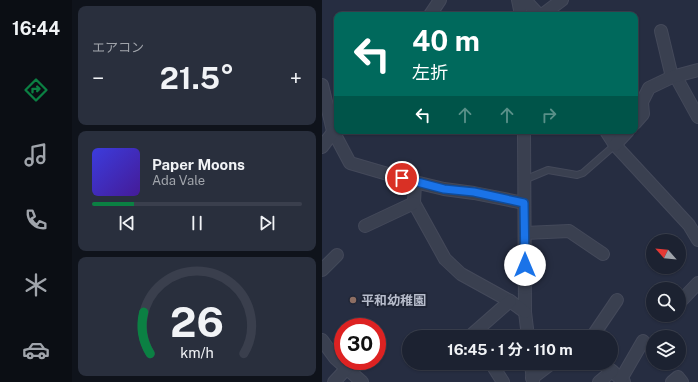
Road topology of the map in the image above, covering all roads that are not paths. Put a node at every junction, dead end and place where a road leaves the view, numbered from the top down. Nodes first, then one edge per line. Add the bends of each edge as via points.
1 (440, 0) edge
2 (518, 0) edge
3 (525, 0) edge
4 (562, 0) edge
5 (432, 12) edge
6 (520, 12) edge
7 (537, 12) edge
8 (544, 12) edge
9 (661, 31) dead end
10 (698, 70) edge
11 (674, 77) junction
12 (322, 85) edge
13 (698, 117) edge
14 (638, 120) edge
15 (334, 126) edge
16 (334, 130) edge
17 (337, 134) edge
18 (524, 134) edge
19 (608, 134) edge
20 (625, 134) edge
21 (615, 145) junction
22 (322, 147) edge
23 (524, 180) junction
24 (415, 182) junction
25 (414, 203) junction
26 (524, 203) junction
27 (365, 226) dead end
28 (525, 233) junction
29 (698, 240) edge
30 (602, 254) dead end
31 (337, 255) dead end
32 (322, 270) edge
33 (698, 283) edge
34 (686, 296) edge
35 (617, 300) dead end
36 (510, 301) junction
37 (525, 312) junction
38 (479, 330) edge
39 (527, 330) edge
40 (597, 330) edge
41 (322, 340) edge
42 (643, 341) dead end
43 (334, 357) edge
44 (345, 370) edge
45 (349, 370) edge
46 (495, 370) edge
47 (532, 370) edge
48 (544, 370) edge
49 (610, 370) edge
50 (619, 377) edge
51 (533, 380) edge
52 (334, 382) edge
53 (362, 382) edge
54 (503, 382) edge
55 (599, 382) edge
56 (672, 382) edge
57 (682, 382) edge

1 - 5 street
2 - 6 street
3 - 7 street
4 - 8 street
9 - 11 street
10 - 11 street
11 - 13 street
11 - 14 street via 649,88 642,102 643,114
12 - 15 street
16 - 22 street
17 - 24 street via 350,164
18 - 23 street
19 - 21 street
20 - 21 street
21 - 23 lane via 583,173 577,175 548,170
21 - 29 street via 689,225
23 - 26 street
24 - 25 street
24 - 26 street
25 - 27 street
25 - 36 street via 445,259 460,274
26 - 28 street
28 - 30 street via 569,231
28 - 37 street
31 - 32 street
33 - 34 street
35 - 40 street
36 - 37 street
36 - 38 street
37 - 39 street
41 - 43 street
42 - 50 street
44 - 52 street
45 - 53 street
46 - 54 street
47 - 51 street
48 - 51 street
49 - 50 street
50 - 55 street
56 - 57 street via 678,377

